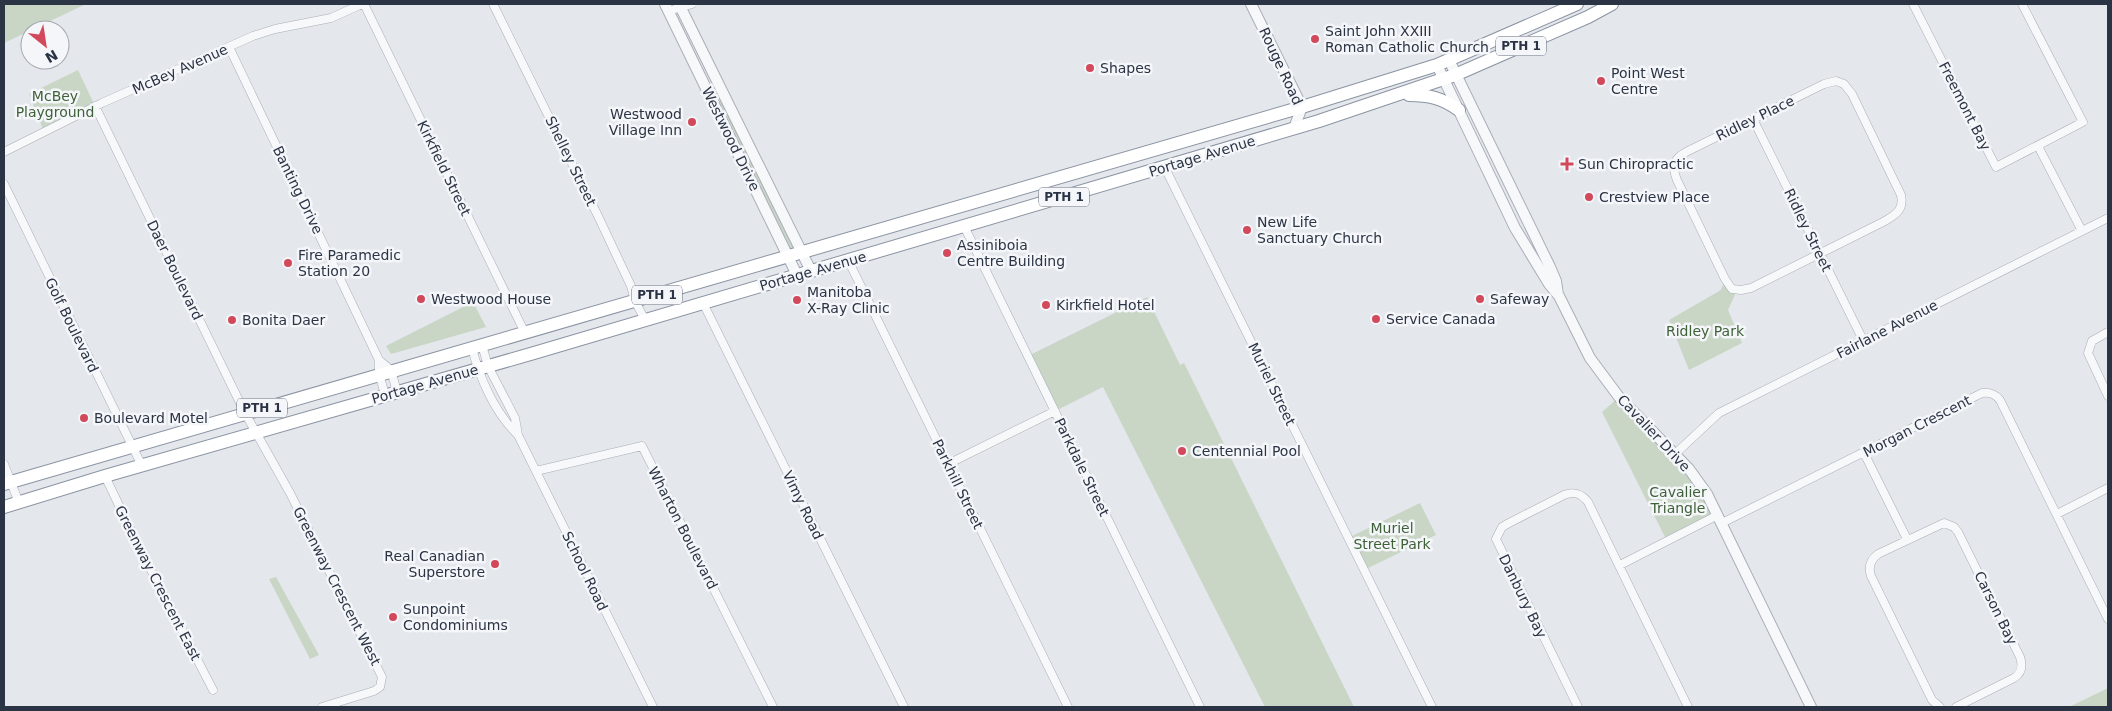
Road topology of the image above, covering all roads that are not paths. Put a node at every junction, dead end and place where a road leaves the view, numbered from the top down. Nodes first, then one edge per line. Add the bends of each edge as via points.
1 (363, 4) edge
2 (493, 4) edge
3 (692, 4) edge
4 (1252, 4) edge
5 (1577, 4) edge
6 (1612, 4) edge
7 (1913, 4) edge
8 (2022, 4) edge
9 (680, 5) edge
10 (667, 7) edge
11 (229, 47) junction
12 (1443, 62) junction
13 (1450, 78) junction
14 (1396, 95) junction
15 (1324, 100) junction
16 (95, 106) junction
17 (1302, 107) junction
18 (1459, 110) junction
19 (1753, 119) junction
20 (1308, 124) junction
21 (1294, 128) junction
22 (2038, 146) junction
23 (4, 152) edge
24 (1164, 168) junction
25 (4, 184) edge
26 (2108, 218) edge
27 (964, 226) junction
28 (2082, 231) junction
29 (803, 252) junction
30 (1820, 253) junction
31 (789, 256) junction
32 (848, 260) junction
33 (811, 271) junction
34 (797, 275) junction
35 (1558, 296) junction
36 (635, 301) junction
37 (703, 303) junction
38 (645, 320) junction
39 (2108, 332) edge
40 (525, 333) junction
41 (1863, 340) junction
42 (477, 347) junction
43 (379, 360) junction
44 (483, 368) junction
45 (392, 370) junction
46 (379, 374) junction
47 (391, 394) junction
48 (2108, 396) edge
49 (1054, 411) junction
50 (246, 413) junction
51 (256, 432) junction
52 (132, 447) junction
53 (1864, 453) junction
54 (1675, 454) junction
55 (4, 464) edge
56 (948, 464) junction
57 (142, 466) junction
58 (536, 471) junction
59 (105, 476) junction
60 (7, 482) edge
61 (2108, 488) edge
62 (19, 503) junction
63 (4, 507) edge
64 (2058, 514) junction
65 (1720, 519) junction
66 (1907, 540) junction
67 (1620, 565) junction
68 (2108, 619) edge
69 (213, 690) dead end
70 (652, 705) edge
71 (322, 707) edge
72 (643, 707) edge
73 (773, 707) edge
74 (904, 707) edge
75 (1068, 707) edge
76 (1200, 707) edge
77 (1432, 707) edge
78 (1578, 707) edge
79 (1688, 707) edge
80 (1811, 707) edge
81 (1940, 707) edge
82 (1956, 707) edge

1 - 11 street, McBey Avenue via 331,18 267,31
1 - 40 street, Kirkfield Street
2 - 36 street, Shelley Street via 598,216
3 - 9 street
4 - 17 street, Rouge Road
5 - 12 highway, Portage Avenue / PTH 1
6 - 13 highway, Portage Avenue / PTH 1
7 - 22 street, Freemont Bay via 1996,167
8 - 22 street, Freemont Bay via 2083,122
9 - 10 street
9 - 29 street, Westwood Drive
10 - 31 street, Westwood Drive
11 - 16 street, McBey Avenue
11 - 43 street, Banting Drive
12 - 13 street, Cavalier Drive
12 - 15 highway, Portage Avenue / PTH 1
13 - 14 highway, Portage Avenue / PTH 1
13 - 18 street, Cavalier Drive
13 - 35 street, Cavalier Drive via 1550,266
14 - 18 highway via 1431,96
14 - 20 highway, Portage Avenue / PTH 1
15 - 17 highway, Portage Avenue / PTH 1
15 - 20 highway
16 - 23 street, McBey Avenue
16 - 50 street, Daer Boulevard
17 - 21 street, Rouge Road
17 - 29 highway, Portage Avenue / PTH 1
18 - 35 street, Cavalier Drive via 1515,228
19 - 30 street, Ridley Street
19 - 30 street, Ridley Place via 1682,154 1674,163 1677,180 1725,279 1732,289 1745,290
19 - 30 street, Ridley Place via 1836,81 1848,88 1860,111 1901,195 1902,207 1885,221
20 - 21 highway, Portage Avenue / PTH 1
21 - 24 highway, Portage Avenue / PTH 1
22 - 28 street
24 - 27 highway, Portage Avenue / PTH 1
24 - 77 street, Muriel Street
25 - 52 street, Golf Boulevard
26 - 28 street, Fairlane Avenue
27 - 32 highway, Portage Avenue / PTH 1
27 - 49 street, Parkdale Street
28 - 41 street, Fairlane Avenue
29 - 31 highway, Portage Avenue / PTH 1
29 - 33 street, Westwood Drive
30 - 41 street, Ridley Street
31 - 34 street, Westwood Drive
31 - 36 highway, Portage Avenue / PTH 1
32 - 33 highway, Portage Avenue / PTH 1
32 - 56 street, Parkhill Street
33 - 34 highway, Portage Avenue / PTH 1
34 - 37 highway, Portage Avenue / PTH 1
35 - 54 street, Cavalier Drive via 1597,368 1619,397
36 - 38 street, Shelley Street
36 - 40 highway, Portage Avenue / PTH 1
37 - 38 highway, Portage Avenue / PTH 1
37 - 74 street, Vimy Road
38 - 44 highway, Portage Avenue / PTH 1
39 - 48 street via 2092,341 2088,353
40 - 42 highway, Portage Avenue / PTH 1
41 - 54 street, Fairlane Avenue via 1719,413
42 - 44 street, School Road
42 - 45 highway, Portage Avenue / PTH 1
43 - 45 street, Banting Drive
43 - 46 street, Banting Drive
44 - 47 highway, Portage Avenue / PTH 1
44 - 58 street, School Road via 505,423 518,435
45 - 46 highway, Portage Avenue / PTH 1
45 - 47 street
46 - 47 street, Banting Drive
46 - 50 highway, Portage Avenue / PTH 1
47 - 51 highway, Portage Avenue / PTH 1
49 - 56 street
49 - 76 street, Parkdale Street
50 - 51 street, Daer Boulevard
50 - 52 highway, Portage Avenue / PTH 1
51 - 57 highway, Portage Avenue / PTH 1
51 - 71 street, Greenway Crescent West via 382,677 380,687 374,691
52 - 57 street, Golf Boulevard
52 - 60 highway, Portage Avenue / PTH 1
53 - 64 street, Morgan Crescent via 1982,393 1994,394
53 - 65 street, Morgan Crescent
53 - 66 street
54 - 65 street, Cavalier Drive via 1699,482
55 - 60 street
56 - 75 street, Parkhill Street
57 - 59 highway, Portage Avenue / PTH 1
58 - 70 street, School Road
58 - 73 street, Wharton Boulevard via 642,446
59 - 62 highway, Portage Avenue / PTH 1
59 - 69 street, Greenway Crescent East
60 - 62 street
61 - 64 street
62 - 63 highway, Portage Avenue / PTH 1
64 - 68 street, Morgan Crescent
65 - 67 street
65 - 80 street, Cavalier Drive
66 - 81 street, Carson Bay via 1875,556 1869,572 1932,700
66 - 82 street, Carson Bay via 1941,523 1954,527 2021,662 2017,676
67 - 78 street, Danbury Bay via 1588,502 1577,493 1564,495 1509,522 1497,534 1498,546
67 - 79 street, Danbury Bay
70 - 72 street

